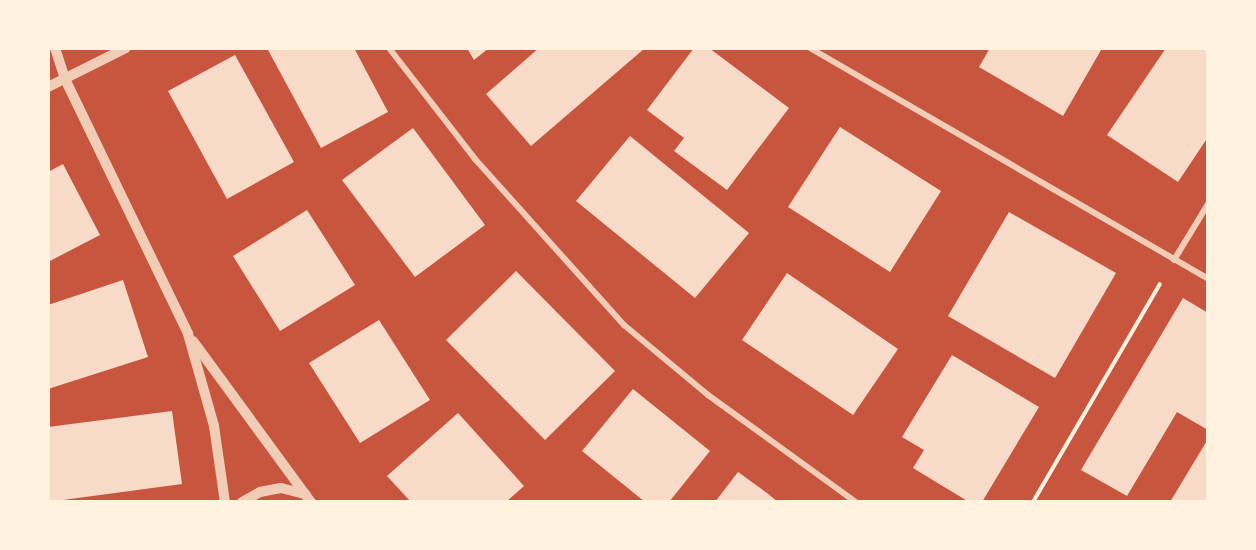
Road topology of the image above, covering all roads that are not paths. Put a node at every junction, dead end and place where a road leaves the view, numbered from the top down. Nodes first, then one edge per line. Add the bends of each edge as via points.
1 (55, 48) edge
2 (126, 48) edge
3 (389, 48) edge
4 (810, 48) edge
5 (65, 79) junction
6 (48, 87) edge
7 (1208, 204) edge
8 (1174, 260) junction
9 (1208, 279) edge
10 (188, 334) junction
11 (308, 498) edge
12 (225, 502) edge
13 (242, 502) edge
14 (856, 502) edge

1 - 5 street
2 - 5 street
3 - 14 street via 482,168 624,325 708,394
4 - 8 street
5 - 6 street
5 - 10 street
7 - 8 street
8 - 9 street
10 - 11 street
10 - 12 street via 214,426
11 - 13 street via 281,488 260,492

